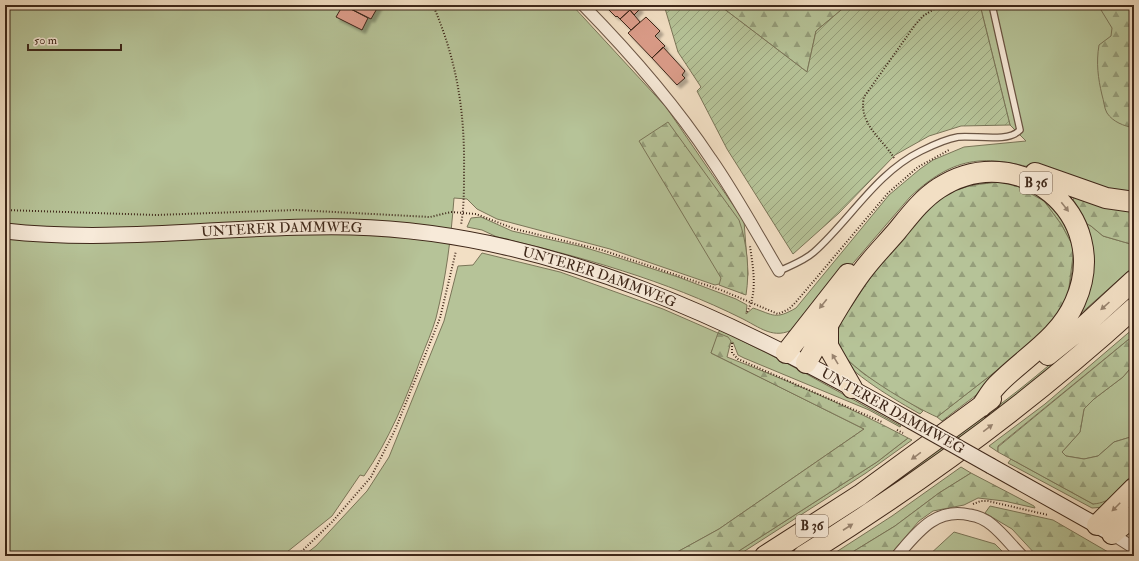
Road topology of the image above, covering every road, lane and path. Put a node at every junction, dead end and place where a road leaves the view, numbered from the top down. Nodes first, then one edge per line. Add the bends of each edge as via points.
1 (432, 5) edge
2 (583, 5) edge
3 (941, 5) edge
4 (992, 5) edge
5 (950, 149) dead end
6 (898, 165) junction
7 (1134, 202) edge
8 (5, 231) edge
9 (459, 238) junction
10 (750, 246) dead end
11 (779, 271) joint
12 (1134, 280) edge
13 (752, 304) junction
14 (1134, 308) edge
15 (747, 312) dead end
16 (1134, 322) edge
17 (828, 327) junction
18 (732, 343) dead end
19 (1089, 349) junction
20 (786, 353) junction
21 (806, 363) junction
22 (852, 388) junction
23 (981, 407) junction
24 (884, 423) dead end
25 (890, 426) dead end
26 (897, 430) dead end
27 (1134, 488) edge
28 (964, 514) junction
29 (1053, 516) dead end
30 (1134, 516) edge
31 (1105, 530) junction
32 (1134, 548) edge
33 (297, 556) edge
34 (764, 556) edge
35 (803, 556) edge
36 (897, 556) edge
37 (1022, 556) edge

1 - 9 path via 454,62 463,114 463,212
2 - 11 street via 676,110 712,160
3 - 6 path via 923,16 915,25 864,97 862,106 870,128
4 - 6 lane via 1020,130 1008,137 950,139 920,151
5 - 13 path via 918,166 897,184 789,309 782,313 774,313
6 - 11 lane via 813,253
7 -> 20 highway via 1106,198 1031,172 996,164 969,168 941,177 926,187 905,208 818,310
8 - 9 main road, UNTERER DAMMWEG via 96,235 346,226
9 - 20 main road, UNTERER DAMMWEG via 506,247 577,266 645,288
9 - 33 path via 440,318 392,436 371,477 332,522
10 - 13 path via 754,295
12 -> 23 highway, B 36 via 1083,327
13 - 15 path
14 - 19 highway, B 36
16 - 19 highway via 1113,339
17 - 21 highway, B 36
22 -> 17 highway via 828,346
17 -> 23 highway, B 36 via 861,273 916,209 940,188 968,175 983,172 1009,174 1040,185 1060,200 1077,225 1083,252 1080,289 1072,307 1050,339 996,385
18 - 24 path via 732,353 738,359
35 -> 19 highway, B 36 via 959,450 1014,410
20 - 21 main road, UNTERER DAMMWEG
21 - 22 main road, UNTERER DAMMWEG
22 - 31 main road, UNTERER DAMMWEG, bridge
23 -> 34 highway, B 36 via 860,495
25 - 26 path
27 -> 31 highway
28 - 29 path via 975,502 988,501
28 - 36 street via 943,515 933,519 916,533
28 - 37 street via 991,524
30 - 31 highway
31 - 32 street, UNTERER DAMMWEG

